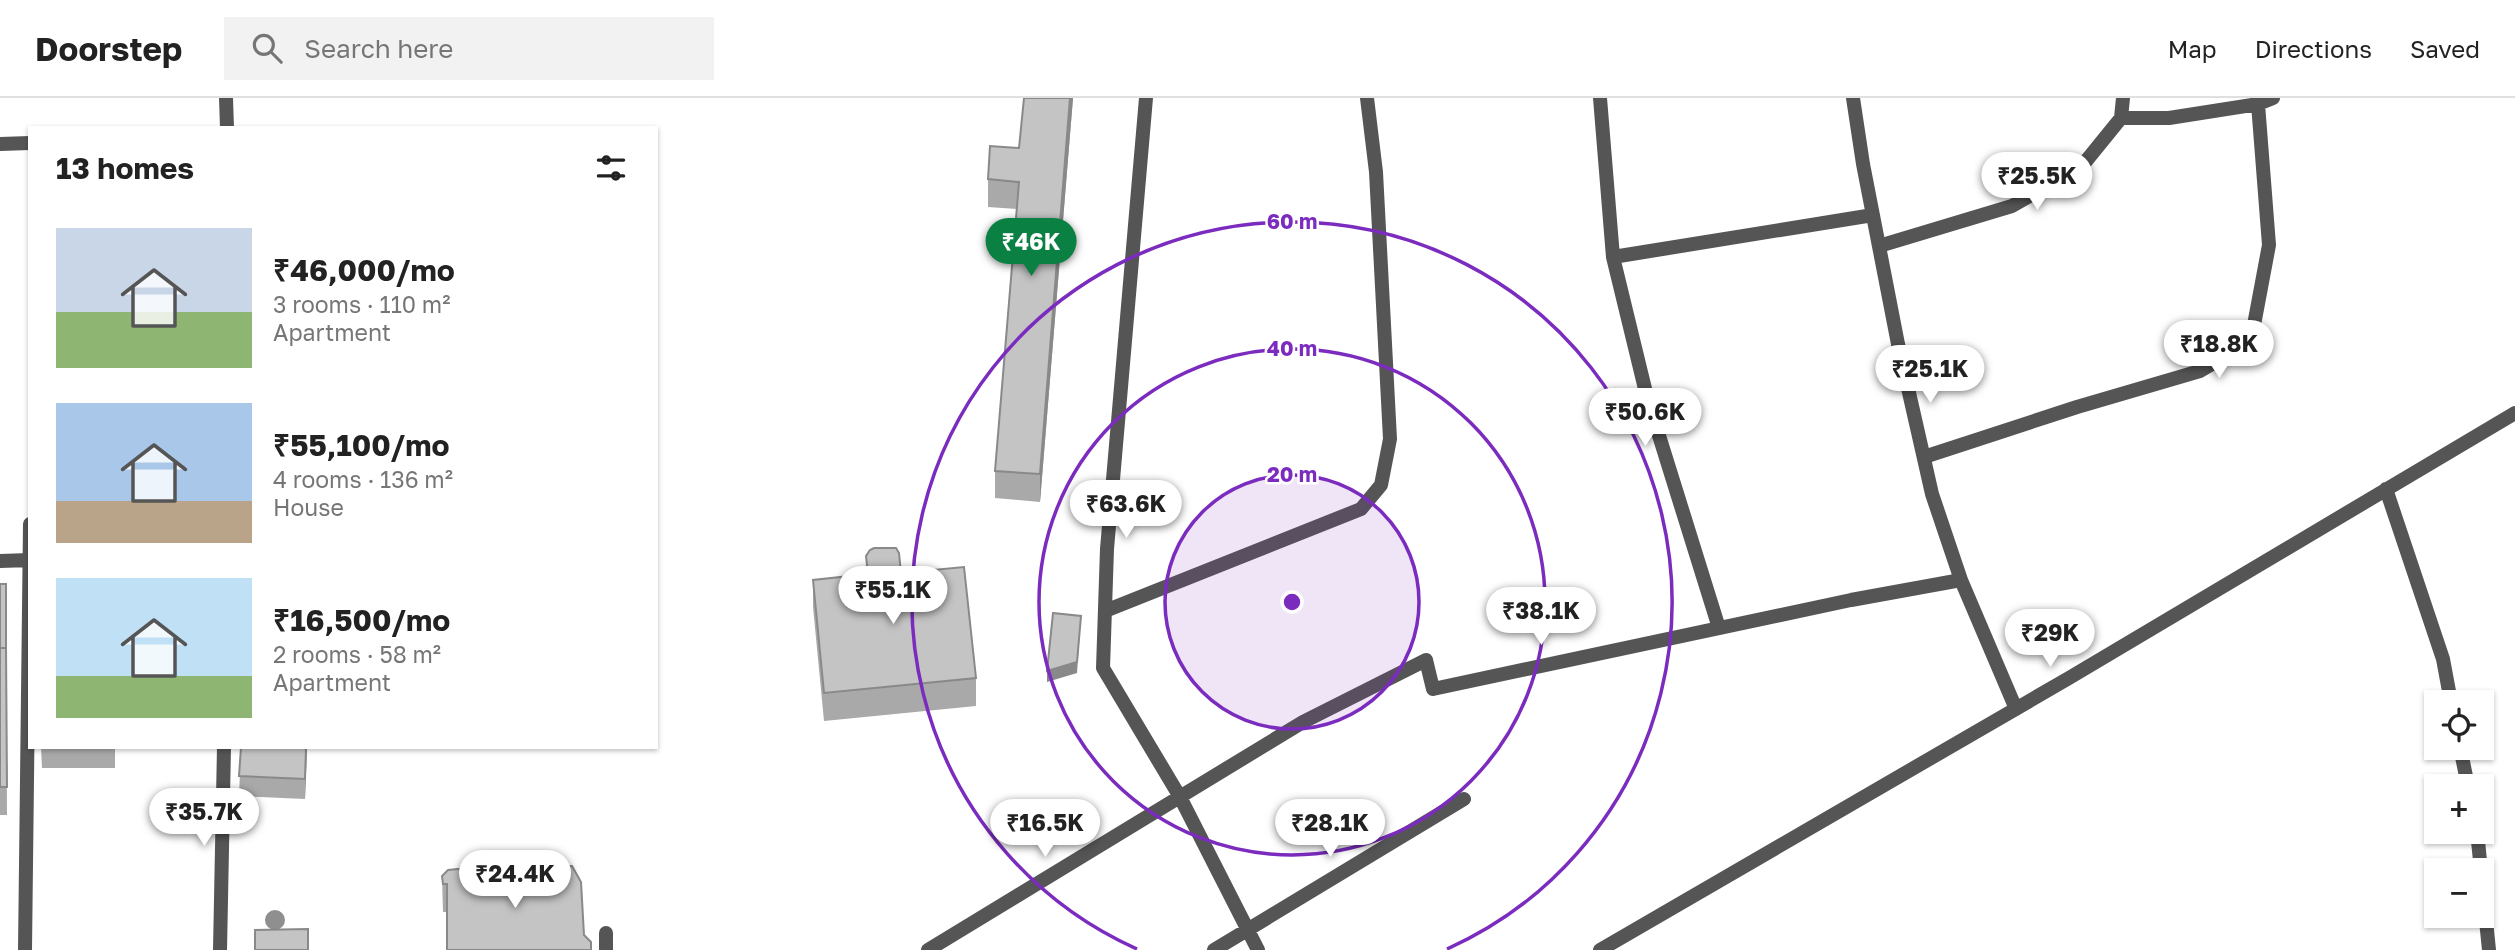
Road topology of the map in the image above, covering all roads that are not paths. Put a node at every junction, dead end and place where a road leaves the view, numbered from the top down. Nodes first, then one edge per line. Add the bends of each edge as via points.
1 (226, 98) edge
2 (1146, 98) edge
3 (1367, 98) edge
4 (1600, 98) edge
5 (1853, 98) edge
6 (2123, 98) edge
7 (2273, 98) edge
8 (2258, 104) junction
9 (2121, 118) junction
10 (227, 126) edge
11 (28, 143) edge
12 (0, 144) edge
13 (1873, 215) junction
14 (1879, 246) junction
15 (1612, 257) junction
16 (2515, 413) edge
17 (1924, 457) junction
18 (2386, 489) junction
19 (28, 560) edge
20 (0, 561) edge
21 (1961, 580) junction
22 (1105, 611) junction
23 (1719, 628) junction
24 (28, 690) edge
25 (2448, 690) edge
26 (2016, 709) junction
27 (224, 749) edge
28 (1180, 797) junction
29 (1464, 799) dead end
30 (2478, 844) edge
31 (1248, 929) junction
32 (606, 933) dead end
33 (24, 950) edge
34 (220, 950) edge
35 (606, 950) edge
36 (928, 950) edge
37 (1214, 950) edge
38 (1258, 950) edge
39 (1600, 950) edge
40 (2488, 950) edge

1 - 10 street
2 - 22 street
3 - 22 street via 1376,172 1390,439 1381,485 1361,509
4 - 15 street
5 - 13 street
6 - 9 street
7 - 8 street
8 - 9 street via 2169,118
8 - 17 street via 2269,245 2251,341 2200,371
9 - 14 street via 2082,166 2012,206
11 - 12 street
13 - 14 street
13 - 15 street
14 - 17 street
15 - 23 street via 1647,397
16 - 18 street
17 - 21 street
18 - 25 street
18 - 26 street
19 - 20 street
21 - 23 street
21 - 26 street
22 - 28 street via 1103,668
23 - 28 street via 1433,689 1426,660 1303,722
24 - 33 street
26 - 39 street
27 - 34 street
28 - 31 street
28 - 36 street
29 - 31 street
30 - 40 street
31 - 37 street
31 - 38 street
32 - 35 street

